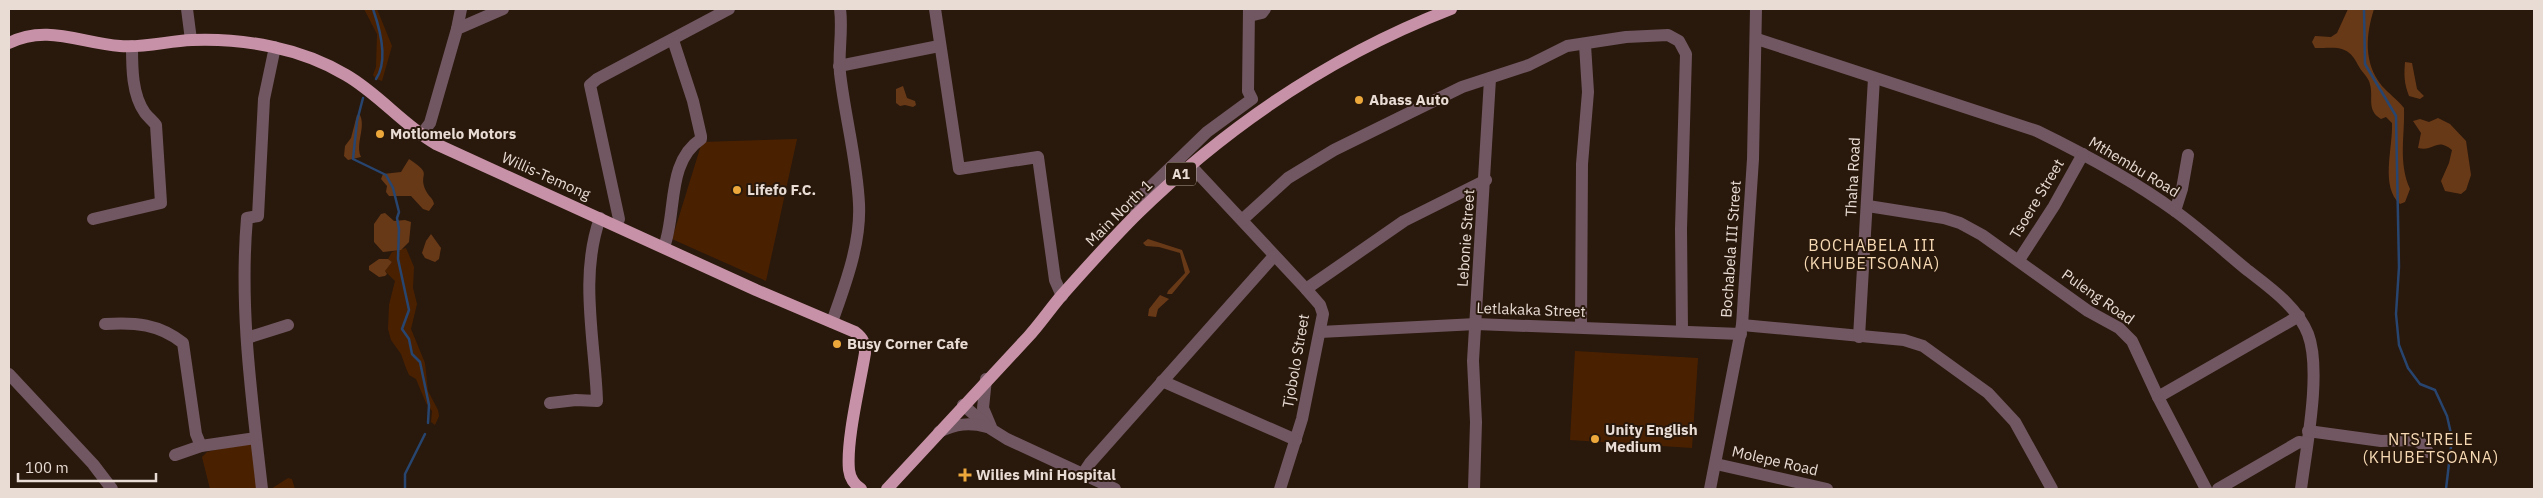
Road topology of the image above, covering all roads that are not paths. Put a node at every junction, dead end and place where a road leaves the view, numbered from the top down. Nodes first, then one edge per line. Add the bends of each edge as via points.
1 (187, 9) edge
2 (460, 9) edge
3 (503, 9) edge
4 (729, 9) edge
5 (840, 9) edge
6 (935, 9) edge
7 (1265, 9) edge
8 (1451, 9) edge
9 (1756, 9) edge
10 (1249, 12) edge
11 (457, 29) junction
12 (1757, 39) junction
13 (191, 40) junction
14 (673, 40) junction
15 (9, 43) edge
16 (1585, 45) junction
17 (132, 46) junction
18 (940, 46) junction
19 (275, 48) junction
20 (840, 66) junction
21 (1490, 78) junction
22 (1874, 78) junction
23 (421, 135) junction
24 (2083, 154) junction
25 (2188, 155) dead end
26 (1191, 166) junction
27 (1486, 180) junction
28 (1868, 206) junction
29 (2175, 211) junction
30 (1136, 215) junction
31 (600, 218) junction
32 (93, 219) dead end
33 (1242, 220) junction
34 (616, 225) junction
35 (664, 247) junction
36 (1274, 256) junction
37 (2019, 260) junction
38 (1306, 289) junction
39 (1062, 296) junction
40 (2299, 316) junction
41 (832, 322) junction
42 (105, 324) dead end
43 (1476, 324) junction
44 (288, 325) dead end
45 (1581, 327) junction
46 (1682, 330) junction
47 (1742, 330) junction
48 (1320, 332) junction
49 (1858, 337) junction
50 (246, 338) junction
51 (10, 378) edge
52 (986, 379) junction
53 (1162, 381) junction
54 (2158, 397) junction
55 (550, 403) dead end
56 (963, 405) junction
57 (992, 429) junction
58 (939, 432) junction
59 (2307, 437) junction
60 (256, 438) junction
61 (1296, 440) junction
62 (201, 446) junction
63 (2428, 452) dead end
64 (175, 455) dead end
65 (1716, 464) junction
66 (849, 469) junction
67 (1082, 475) junction
68 (112, 489) edge
69 (262, 489) edge
70 (847, 489) edge
71 (861, 489) edge
72 (887, 489) edge
73 (1115, 489) edge
74 (1280, 489) edge
75 (1474, 489) edge
76 (1710, 489) edge
77 (1826, 489) edge
78 (2052, 489) edge
79 (2206, 489) edge
80 (2218, 489) edge
81 (2301, 489) edge

1 - 13 street
2 - 11 street
3 - 11 street
4 - 14 street
5 - 20 street
6 - 18 street
7 - 10 street via 1262,13
8 - 26 main road, Main North 1 / A1 via 1387,36 1308,78 1259,110
9 - 12 street, Bochabela III Street
10 - 30 street via 1248,91 1252,99 1207,132 1143,194 1135,204
11 - 23 street via 430,122
12 - 22 street, Mthembu Road
12 - 47 street, Bochabela III Street
13 - 17 main road, Willis-Temong
13 - 19 main road, Willis-Temong via 242,41
14 - 34 street via 590,85 619,219
14 - 35 street via 693,101 701,139 684,155 673,195 670,232
15 - 17 main road, Willis-Temong via 49,33 96,43
16 - 21 street via 1567,46 1529,65
16 - 45 street via 1588,92 1582,164
16 - 46 street via 1626,37 1668,35 1679,41 1686,54
17 - 32 street via 137,94 145,113 156,125 161,203
18 - 20 street
18 - 39 street via 959,170 1038,157 1055,280
19 - 23 main road, Willis-Temong via 326,64 345,74
19 - 50 street via 264,99 258,216 246,218
20 - 41 street via 859,206 854,248
21 - 27 street, Lebonie Street
21 - 33 street via 1462,87 1334,150 1288,178
22 - 24 street, Mthembu Road via 2037,131
22 - 28 street, Thaha Road
23 - 31 main road, Willis-Temong
24 - 29 street, Mthembu Road
24 - 37 street, Tsoere Street
25 - 29 street
26 - 30 main road, Main North 1 / A1
26 - 33 street, Tjobolo Street
27 - 38 street via 1404,221
27 - 43 street, Lebonie Street
28 - 37 street, Puleng Road via 1960,223
28 - 49 street, Thaha Road
29 - 40 street, Mthembu Road
30 - 39 main road, Main North 1 / A1
31 - 34 main road, Willis-Temong
31 - 55 street via 592,254 589,315 596,361 597,402
33 - 36 street, Tjobolo Street
34 - 35 main road, Willis-Temong
35 - 41 main road, Willis-Temong
36 - 38 street, Tjobolo Street
36 - 53 street
37 - 54 street, Puleng Road via 2088,311 2119,328 2132,341
38 - 48 street, Tjobolo Street via 1320,305 1323,314
39 - 52 main road, Main North 1 / A1 via 1029,336
40 - 54 street
40 - 59 street, Mthembu Road via 2312,350
41 - 66 main road, Willis-Temong via 855,332 865,344
42 - 62 street via 131,322 158,327 183,343 196,434
43 - 45 street, Letlakaka Street
43 - 48 street, Letlakaka Street
43 - 75 street, Lebonie Street via 1473,361 1476,422
44 - 50 street
45 - 46 street, Letlakaka Street
46 - 47 street, Letlakaka Street
47 - 49 street, Letlakaka Street
47 - 65 street, Bochabela III Street
48 - 61 street, Tjobolo Street
49 - 78 street, Letlakaka Street via 1904,340 1923,346 1988,393 2015,422
50 - 60 street
51 - 68 street via 93,464
52 - 56 main road, Main North 1 / A1
52 - 57 street via 983,408
53 - 61 street
53 - 67 street
54 - 79 street, Puleng Road
56 - 57 street
56 - 58 main road, Main North 1 / A1
57 - 58 street via 968,424
57 - 67 street
58 - 72 main road, Main North 1 / A1
59 - 63 street via 2414,440
59 - 80 street
59 - 81 street, Mthembu Road
60 - 62 street
60 - 69 street
61 - 74 street, Tjobolo Street
62 - 64 street
65 - 76 street, Bochabela III Street
65 - 77 street, Molepe Road
66 - 70 main road, Willis-Temong
66 - 71 main road via 851,478
67 - 73 street

